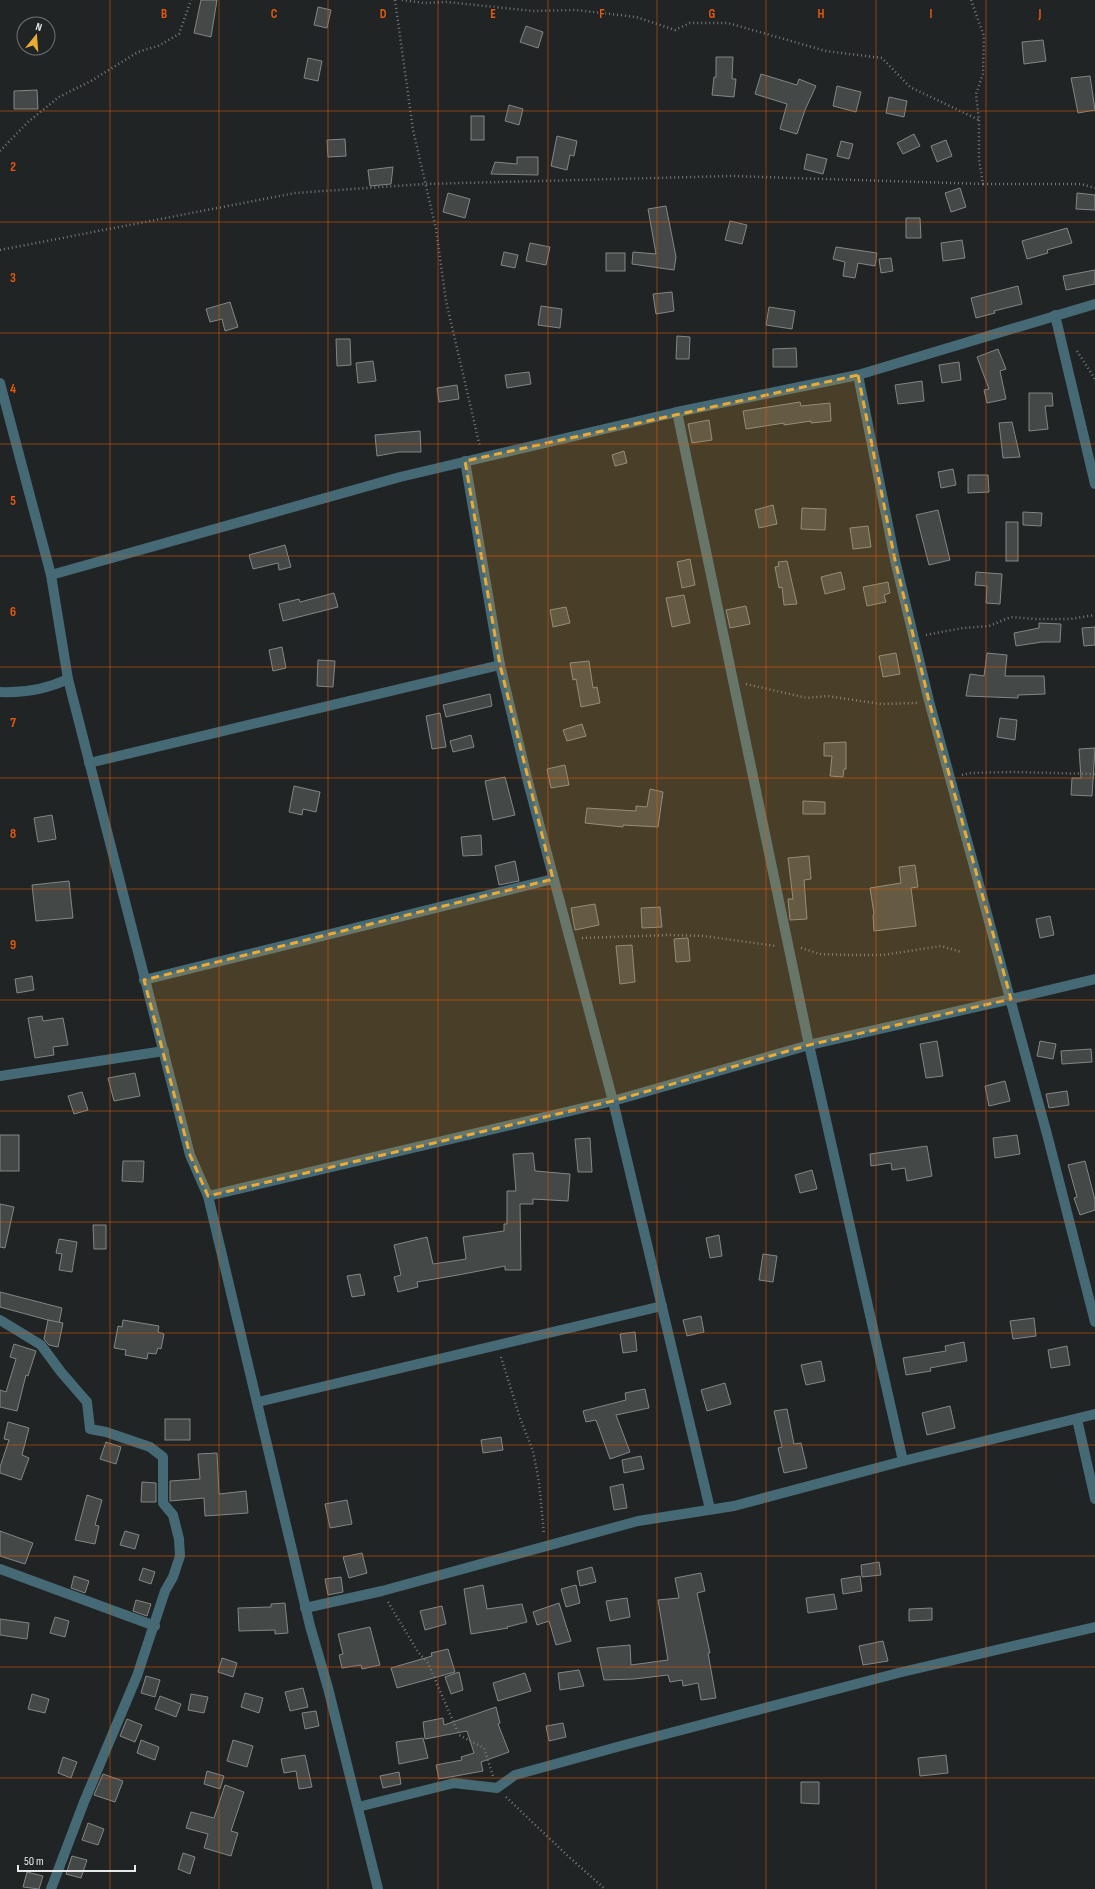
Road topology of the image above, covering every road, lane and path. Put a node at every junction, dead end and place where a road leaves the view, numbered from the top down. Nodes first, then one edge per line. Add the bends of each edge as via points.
1 (191, 0) edge
2 (395, 0) edge
3 (402, 0) edge
4 (971, 0) edge
5 (979, 120) junction
6 (0, 151) edge
7 (424, 184) junction
8 (984, 184) junction
9 (1095, 188) edge
10 (0, 250) edge
11 (1095, 304) edge
12 (1055, 315) junction
13 (858, 374) junction
14 (0, 383) edge
15 (677, 412) junction
16 (482, 457) junction
17 (465, 461) junction
18 (1095, 484) edge
19 (51, 575) junction
20 (1095, 615) edge
21 (914, 638) junction
22 (500, 665) junction
23 (68, 679) junction
24 (734, 683) junction
25 (0, 692) edge
26 (929, 701) junction
27 (89, 763) junction
28 (1095, 774) edge
29 (950, 778) junction
30 (554, 879) junction
31 (570, 940) junction
32 (789, 948) junction
33 (961, 952) dead end
34 (1095, 978) edge
35 (144, 980) junction
36 (1011, 999) junction
37 (809, 1045) junction
38 (164, 1051) junction
39 (0, 1076) edge
40 (613, 1101) junction
41 (208, 1196) junction
42 (662, 1306) junction
43 (0, 1320) edge
44 (1095, 1322) edge
45 (498, 1345) junction
46 (258, 1402) junction
47 (1095, 1414) edge
48 (1077, 1419) junction
49 (903, 1461) junction
50 (1095, 1499) edge
51 (710, 1510) junction
52 (546, 1547) junction
53 (0, 1569) edge
54 (382, 1591) junction
55 (305, 1608) junction
56 (155, 1626) junction
57 (1095, 1627) edge
58 (497, 1788) junction
59 (358, 1807) junction
60 (50, 1889) edge
61 (378, 1889) edge
62 (605, 1889) edge

1 - 6 path via 179,34 158,46 138,52 59,97 28,122
2 - 7 path via 413,130
3 - 5 path via 533,11 584,11 636,16 675,30 690,23 728,23 826,51 882,58 910,87
4 - 5 path via 984,36 983,74 976,94
5 - 8 path via 979,160
7 - 8 path via 731,176
7 - 10 path via 295,193
7 - 16 path via 436,229 446,301
8 - 9 path via 1081,184
11 - 12 street
12 - 13 street
12 - 18 street
13 - 15 street
13 - 21 street via 895,560
14 - 19 street
15 - 16 street
15 - 24 street
16 - 17 street
17 - 19 street
17 - 22 street
19 - 23 street
20 - 21 path via 1070,619 1011,617 990,626 963,628
21 - 26 street
22 - 27 street
22 - 30 street
23 - 25 street via 52,686
23 - 27 street
24 - 26 path via 753,684 807,698 828,696 882,704
24 - 32 street
26 - 29 street
27 - 35 street
28 - 29 path via 971,773
29 - 36 street
30 - 31 street
30 - 35 street
31 - 32 path via 593,936 704,936
31 - 40 street
32 - 33 path via 798,947 820,954 850,955 883,955 940,946
32 - 37 street
34 - 36 street
35 - 38 street
36 - 37 street
36 - 44 street
37 - 40 street
37 - 49 street
38 - 39 street
38 - 41 street via 190,1155
40 - 41 street
40 - 42 street
41 - 46 street
42 - 45 street
42 - 51 street
43 - 56 street via 41,1345 87,1402 90,1429 150,1446 163,1457 163,1504 173,1515 180,1556 173,1577 164,1591
45 - 46 street
45 - 52 path via 532,1450 539,1482
46 - 55 street
47 - 48 street
48 - 49 street
48 - 50 street
49 - 51 street via 734,1506
51 - 52 street via 638,1521
52 - 54 street
53 - 56 street
54 - 55 street
54 - 58 path via 418,1652 428,1663 459,1735 484,1748
55 - 59 street
56 - 60 street
57 - 58 street via 898,1673 628,1744 515,1775
58 - 59 street via 454,1783
58 - 62 path
59 - 61 street

